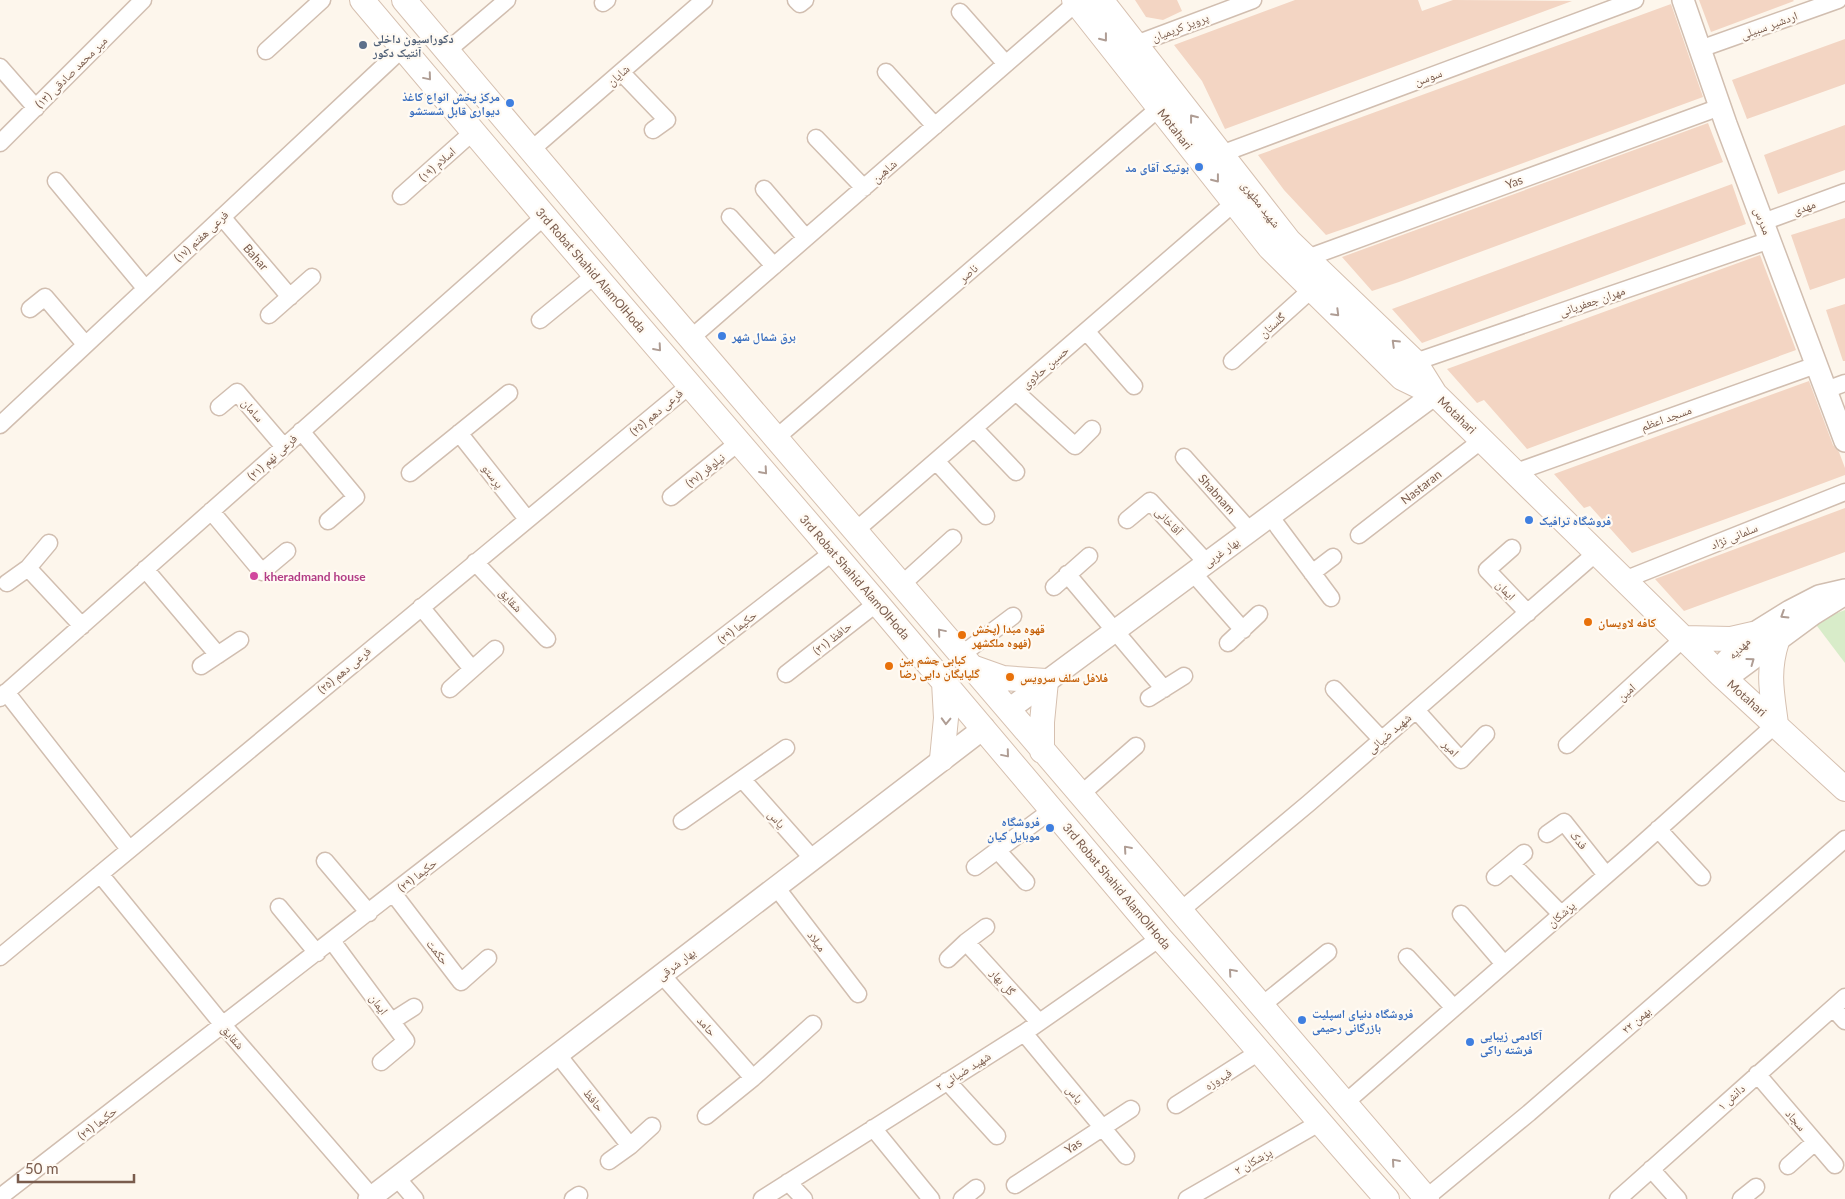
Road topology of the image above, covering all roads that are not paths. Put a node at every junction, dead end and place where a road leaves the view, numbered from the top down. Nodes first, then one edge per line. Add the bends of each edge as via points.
1 (143, 0) edge
2 (322, 0) edge
3 (362, 0) edge
4 (404, 0) edge
5 (507, 0) edge
6 (703, 0) edge
7 (796, 0) edge
8 (804, 0) edge
9 (1101, 0) edge
10 (1253, 0) edge
11 (1635, 0) edge
12 (1683, 0) edge
13 (1838, 0) edge
14 (1075, 2) edge
15 (960, 12) dead end
16 (1136, 44) junction
17 (404, 48) junction
18 (1700, 49) junction
19 (266, 51) dead end
20 (447, 51) junction
21 (1006, 64) junction
22 (0, 67) edge
23 (621, 72) junction
24 (886, 72) dead end
25 (1720, 107) junction
26 (36, 108) junction
27 (1159, 108) junction
28 (935, 126) junction
29 (653, 130) dead end
30 (474, 131) junction
31 (816, 138) dead end
32 (0, 144) edge
33 (531, 150) junction
34 (1221, 154) junction
35 (56, 182) dead end
36 (864, 188) junction
37 (764, 189) dead end
38 (1845, 192) edge
39 (401, 196) dead end
40 (1234, 203) junction
41 (544, 216) junction
42 (222, 217) junction
43 (730, 217) dead end
44 (596, 227) junction
45 (1766, 231) junction
46 (806, 238) junction
47 (571, 246) junction
48 (1307, 258) junction
49 (774, 266) junction
50 (595, 275) junction
51 (312, 277) dead end
52 (645, 285) junction
53 (145, 288) junction
54 (1312, 289) junction
55 (290, 297) junction
56 (619, 303) junction
57 (30, 310) dead end
58 (269, 315) dead end
59 (540, 320) dead end
60 (1086, 331) junction
61 (691, 338) junction
62 (85, 344) junction
63 (1232, 361) dead end
64 (1415, 362) junction
65 (1816, 365) junction
66 (690, 384) junction
67 (1134, 386) dead end
68 (1835, 387) edge
69 (1016, 392) junction
70 (509, 393) dead end
71 (1435, 394) junction
72 (219, 407) dead end
73 (0, 424) edge
74 (974, 428) junction
75 (1092, 429) dead end
76 (301, 431) junction
77 (459, 433) junction
78 (776, 438) junction
79 (1482, 440) junction
80 (739, 442) junction
81 (1845, 442) edge
82 (284, 446) junction
83 (1184, 457) dead end
84 (936, 461) junction
85 (1016, 472) dead end
86 (1516, 472) junction
87 (410, 473) dead end
88 (1845, 492) edge
89 (672, 497) dead end
90 (211, 511) junction
91 (986, 516) dead end
92 (1270, 516) junction
93 (527, 519) junction
94 (1127, 520) dead end
95 (328, 521) dead end
96 (855, 531) junction
97 (1250, 531) junction
98 (1359, 535) dead end
99 (953, 538) dead end
100 (49, 543) dead end
101 (1512, 548) dead end
102 (287, 551) dead end
103 (834, 552) junction
104 (1596, 553) junction
105 (1089, 556) dead end
106 (1333, 558) dead end
107 (475, 562) junction
108 (28, 568) junction
109 (1200, 568) junction
110 (145, 569) junction
111 (1312, 573) junction
112 (1067, 574) junction
113 (1624, 580) junction
114 (7, 583) dead end
115 (901, 585) junction
116 (1054, 587) dead end
117 (1845, 592) edge
118 (1331, 598) dead end
119 (878, 603) junction
120 (421, 607) junction
121 (1528, 613) junction
122 (1259, 614) dead end
123 (1013, 616) dead end
124 (82, 626) junction
125 (1116, 630) junction
126 (1244, 630) junction
127 (1753, 634) junction
128 (1684, 638) junction
129 (547, 639) dead end
130 (240, 640) dead end
131 (1777, 641) junction
132 (1228, 643) dead end
133 (495, 649) dead end
134 (218, 655) junction
135 (966, 661) junction
136 (201, 666) dead end
137 (472, 669) junction
138 (786, 674) dead end
139 (1721, 675) junction
140 (1184, 676) dead end
141 (1046, 681) junction
142 (944, 682) junction
143 (450, 689) dead end
144 (1164, 689) junction
145 (1334, 689) dead end
146 (3, 695) edge
147 (1149, 698) dead end
148 (1008, 710) junction
149 (1416, 710) junction
150 (1776, 724) junction
151 (984, 728) junction
152 (1486, 734) dead end
153 (1382, 740) junction
154 (1567, 745) dead end
155 (1136, 746) dead end
156 (786, 748) dead end
157 (1042, 751) junction
158 (942, 760) junction
159 (742, 779) junction
160 (1845, 789) edge
161 (1080, 794) junction
162 (1053, 809) junction
163 (682, 821) dead end
164 (1658, 829) junction
165 (1547, 834) dead end
166 (1845, 839) edge
167 (129, 849) junction
168 (998, 850) junction
169 (1524, 853) dead end
170 (813, 859) junction
171 (325, 861) dead end
172 (1512, 864) junction
173 (975, 867) dead end
174 (100, 874) junction
175 (1606, 875) junction
176 (1702, 876) dead end
177 (1495, 877) dead end
178 (1026, 882) dead end
179 (776, 887) junction
180 (393, 894) junction
181 (279, 907) dead end
182 (1180, 911) junction
183 (369, 913) junction
184 (1461, 914) dead end
185 (1561, 914) junction
186 (986, 927) dead end
187 (1160, 938) junction
188 (332, 941) junction
189 (966, 942) junction
190 (1328, 952) dead end
191 (317, 953) junction
192 (0, 957) edge
193 (1407, 957) dead end
194 (488, 958) dead end
195 (948, 959) dead end
196 (1504, 964) junction
197 (662, 975) junction
198 (1199, 981) junction
199 (858, 994) dead end
200 (1845, 997) edge
201 (1256, 1000) junction
202 (414, 1007) dead end
203 (1454, 1008) junction
204 (1833, 1008) junction
205 (392, 1021) junction
206 (1039, 1022) junction
207 (1845, 1022) edge
208 (813, 1024) dead end
209 (223, 1025) junction
210 (1024, 1033) junction
211 (1259, 1052) junction
212 (558, 1054) junction
213 (382, 1062) dead end
214 (1757, 1074) junction
215 (753, 1078) junction
216 (1324, 1079) junction
217 (947, 1081) junction
218 (1345, 1103) junction
219 (1176, 1105) dead end
220 (1131, 1109) dead end
221 (706, 1116) dead end
222 (1319, 1123) junction
223 (652, 1126) dead end
224 (1102, 1127) junction
225 (873, 1128) junction
226 (997, 1136) dead end
227 (1816, 1142) junction
228 (630, 1146) junction
229 (1126, 1156) dead end
230 (609, 1161) dead end
231 (1835, 1165) dead end
232 (1788, 1166) dead end
233 (1651, 1169) junction
234 (397, 1178) junction
235 (788, 1182) junction
236 (1015, 1185) dead end
237 (1756, 1187) dead end
238 (976, 1188) dead end
239 (0, 1197) edge
240 (370, 1198) edge
241 (1426, 1198) edge
242 (415, 1199) edge
243 (762, 1199) edge
244 (804, 1199) edge
245 (931, 1199) edge
246 (962, 1199) edge
247 (1187, 1199) edge
248 (1387, 1199) edge
249 (1618, 1199) edge
250 (1678, 1199) edge
251 (1741, 1199) edge

1 - 26 street, میر محمد صادقی (۱۳)
2 - 19 street
3 - 17 main road, 3rd Robat Shahid AlamOlHoda
4 - 20 main road
5 - 20 street
6 - 23 street, شایان
7 - 8 street via 800,4
9 - 16 main road, شهید مطهری
10 - 16 street, پرویز کریمیان
11 - 34 street, سوسن
12 - 18 street, مدرس
13 - 18 street, اردشیر سبیلی
14 - 21 street, شاهین
14 -> 27 main road, Motahari
15 - 21 street
34 -> 16 main road, شهید مطهری
17 -> 30 main road, 3rd Robat Shahid AlamOlHoda
17 - 42 street, فرعی هفتم (۱۷)
18 - 25 street, مدرس
20 - 33 main road
21 - 28 street, شاهین
22 - 26 street
23 - 29 street via 667,120
23 - 33 street, شایان
24 - 28 street
25 - 45 street, مدرس
25 - 48 street, Yas
26 - 32 street, میر محمد صادقی (۱۳)
27 -> 40 main road, Motahari
27 - 78 street, ناصر
28 - 36 street, شاهین
30 - 39 street, اسلام (۱۹)
30 - 41 main road, 3rd Robat Shahid AlamOlHoda
31 - 36 street
33 - 44 main road
34 - 48 main road, شهید مطهری via 1289,241
35 - 53 street
36 - 46 street, شاهین
37 - 46 street
38 - 45 street, مهدی
40 - 54 main road, Motahari via 1270,248
40 - 60 street, حسین حلاوی
41 - 47 main road, 3rd Robat Shahid AlamOlHoda
41 - 76 street, فرعی نهم (۲۱)
42 - 53 street, فرعی هفتم (۱۷)
42 - 55 street, Bahar
43 - 49 street
44 - 47 main road via 593,239 583,246
44 - 52 main road
45 - 64 street, مهران جعفریانی
45 - 65 street, مدرس
46 - 49 street, شاهین
47 - 50 main road, 3rd Robat Shahid AlamOlHoda
64 -> 48 main road, شهید مطهری
49 - 61 street, شاهین
50 - 56 main road, 3rd Robat Shahid AlamOlHoda
50 - 59 street
51 - 55 street
52 - 56 main road via 632,282 621,290
52 - 61 main road
53 - 62 street, فرعی هفتم (۱۷)
54 - 63 street, گلستان
54 -> 71 main road, Motahari via 1402,378
55 - 58 street
56 -> 66 main road, 3rd Robat Shahid AlamOlHoda
57 - 62 street via 45,297
60 - 67 street
60 - 69 street, حسین حلاوی
61 - 78 main road
62 - 73 street, فرعی هفتم (۱۷)
64 - 71 main road, شهید مطهری
65 - 68 street, مدرس
65 - 86 street, مسجد اعظم
66 - 80 main road, 3rd Robat Shahid AlamOlHoda
66 - 93 street, فرعی دهم (۲۵)
68 - 81 street, مدرس
69 - 74 street, حسین حلاوی
69 - 75 street via 1075,446
70 - 77 street
71 - 79 main road, Motahari
71 - 92 street, بهار غربی
72 - 82 street, سامان via 237,392
74 - 84 street, حسین حلاوی
74 - 85 street
76 - 82 street, فرعی نهم (۲۱)
76 - 95 street via 356,497
77 - 87 street
77 - 93 street, پرستو
78 - 96 main road
79 - 86 main road, Motahari
79 - 98 street, Nastaran
80 - 89 street, نیلوفر (۲۷)
80 -> 103 main road, 3rd Robat Shahid AlamOlHoda
82 - 90 street, فرعی نهم (۲۱)
83 - 97 street, Shabnam
84 - 91 street
84 - 96 street, حسین حلاوی
86 - 104 main road, Motahari
88 - 113 street, سلمانی نژاد
90 - 102 street via 262,572
90 - 110 street, فرعی نهم (۲۱)
92 - 97 street, بهار غربی
92 - 111 street
93 - 107 street, فرعی دهم (۲۵)
94 - 109 street, آقاخانی via 1150,501
96 - 115 main road
97 - 109 street, بهار غربی
99 - 115 street
100 - 108 street
101 - 121 street, ایمان via 1487,570
103 - 119 main road, 3rd Robat Shahid AlamOlHoda
103 - 180 street, حکیما (۲۹)
104 - 113 main road, Motahari
104 - 121 street, شهید ضیائی
105 - 112 street
106 - 111 street
107 - 120 street, فرعی دهم (۲۵)
107 - 129 street, شقایق
108 - 114 street
108 - 124 street
109 - 125 street, بهار غربی
109 - 126 street
110 - 124 street, فرعی نهم (۲۱)
110 - 134 street
111 - 118 street
112 - 116 street
112 - 125 street
113 - 128 main road, Motahari
135 -> 115 main road
117 -> 127 street, مهدیه via 1819,596
117 - 131 street, مهدیه
119 - 138 street, حافظ (۳۱)
119 - 142 main road, 3rd Robat Shahid AlamOlHoda
120 - 137 street
120 - 167 street, فرعی دهم (۲۵)
121 - 149 street, شهید ضیائی
122 - 126 street
123 - 135 street
124 - 146 street, فرعی نهم (۲۱)
125 - 141 street, بهار غربی
125 - 144 street
126 - 132 street
127 - 128 main road via 1731,639
127 - 139 street, مهدیه via 1726,661
128 - 139 main road, Motahari
128 - 154 street, امین
130 - 134 street
139 -> 131 street, مهدیه via 1736,671
131 - 150 main road via 1771,665
133 - 137 street
134 - 136 street
135 - 141 main road via 1003,678
135 - 148 main road
137 - 143 street
139 - 150 main road, Motahari
140 - 144 street
141 - 148 street, بهار غربی
141 - 157 main road
142 - 151 main road, 3rd Robat Shahid AlamOlHoda
142 -> 158 main road via 946,718
144 - 147 street
145 - 153 street
146 - 167 street
148 - 151 main road
148 - 157 main road
149 - 152 street, امیر via 1461,760
149 - 153 street, شهید ضیائی
150 - 160 main road, Motahari
150 - 164 street, پزشکان
151 - 158 street, بهار شرقی
151 -> 162 main road, 3rd Robat Shahid AlamOlHoda
153 - 182 street, شهید ضیائی
155 - 161 street
156 - 159 street
157 - 161 main road
158 - 170 street, بهار شرقی
159 - 163 street
159 - 170 street, یاس
182 -> 161 main road
162 - 168 street
162 - 187 main road, 3rd Robat Shahid AlamOlHoda
164 - 175 street, پزشکان
164 - 176 street
165 - 175 street, فدک via 1564,822
166 - 241 street, ۲۲ بهمن
167 - 174 street, فرعی دهم (۲۵)
168 - 173 street
168 - 178 street
169 - 172 street
170 - 179 street, بهار شرقی
171 - 183 street
172 - 177 street
172 - 185 street
174 - 192 street, فرعی دهم (۲۵)
174 - 209 street, شقایق
175 - 185 street, پزشکان
179 - 197 street, بهار شرقی
179 - 199 street, میلاد
180 - 183 street, حکیما (۲۹)
180 - 194 street, حکمت via 461,982
181 - 191 street
201 -> 182 main road
183 - 188 street, حکیما (۲۹)
184 - 196 street
185 - 196 street, پزشکان
186 - 189 street
187 - 198 main road, 3rd Robat Shahid AlamOlHoda
187 - 206 street, شهید ضیائی ۲
188 - 191 street, حکیما (۲۹)
188 - 205 street, ایمان
189 - 195 street
189 - 206 street, گل بهار
190 - 201 street
191 - 209 street, حکیما (۲۹)
193 - 203 street
196 - 203 street, پزشکان
197 - 212 street, بهار شرقی
197 - 215 street, حامد
198 - 201 main road via 1228,1001 1239,1004
198 - 211 main road, 3rd Robat Shahid AlamOlHoda
200 - 204 street, دانش ۱
201 - 216 main road
202 - 205 street
203 - 218 street, پزشکان
204 - 207 street
204 - 214 street, دانش ۱
205 - 213 street, ایمان via 406,1041
206 - 210 street, شهید ضیائی ۲
208 - 215 street
209 - 239 street, حکیما (۲۹)
209 - 240 street, شقایق
210 - 217 street, شهید ضیائی ۲
210 - 224 street, یاس
211 - 216 main road via 1261,1039 1268,1032 1312,1081
211 - 219 street, فیروزه
211 - 222 main road, 3rd Robat Shahid AlamOlHoda
212 - 228 street, حافظ
212 - 234 street, بهار شرقی
214 - 227 street, سجاد
214 - 233 street, دانش ۱
215 - 221 street
216 - 218 main road
217 - 225 street, شهید ضیائی ۲
217 - 226 street
241 -> 218 main road
220 - 224 street, Yas
222 - 247 street, پزشکان ۲
222 - 248 main road, 3rd Robat Shahid AlamOlHoda
223 - 228 street
224 - 229 street, یاس
224 - 236 street, Yas
225 - 235 street, شهید ضیائی ۲
225 - 245 street
227 - 231 street, سجاد
227 - 232 street
228 - 230 street
233 - 249 street, دانش ۱
233 - 250 street
234 - 240 street, بهار شرقی
234 - 242 street
235 - 243 street, شهید ضیائی ۲
235 - 244 street
237 - 251 street
238 - 246 street

